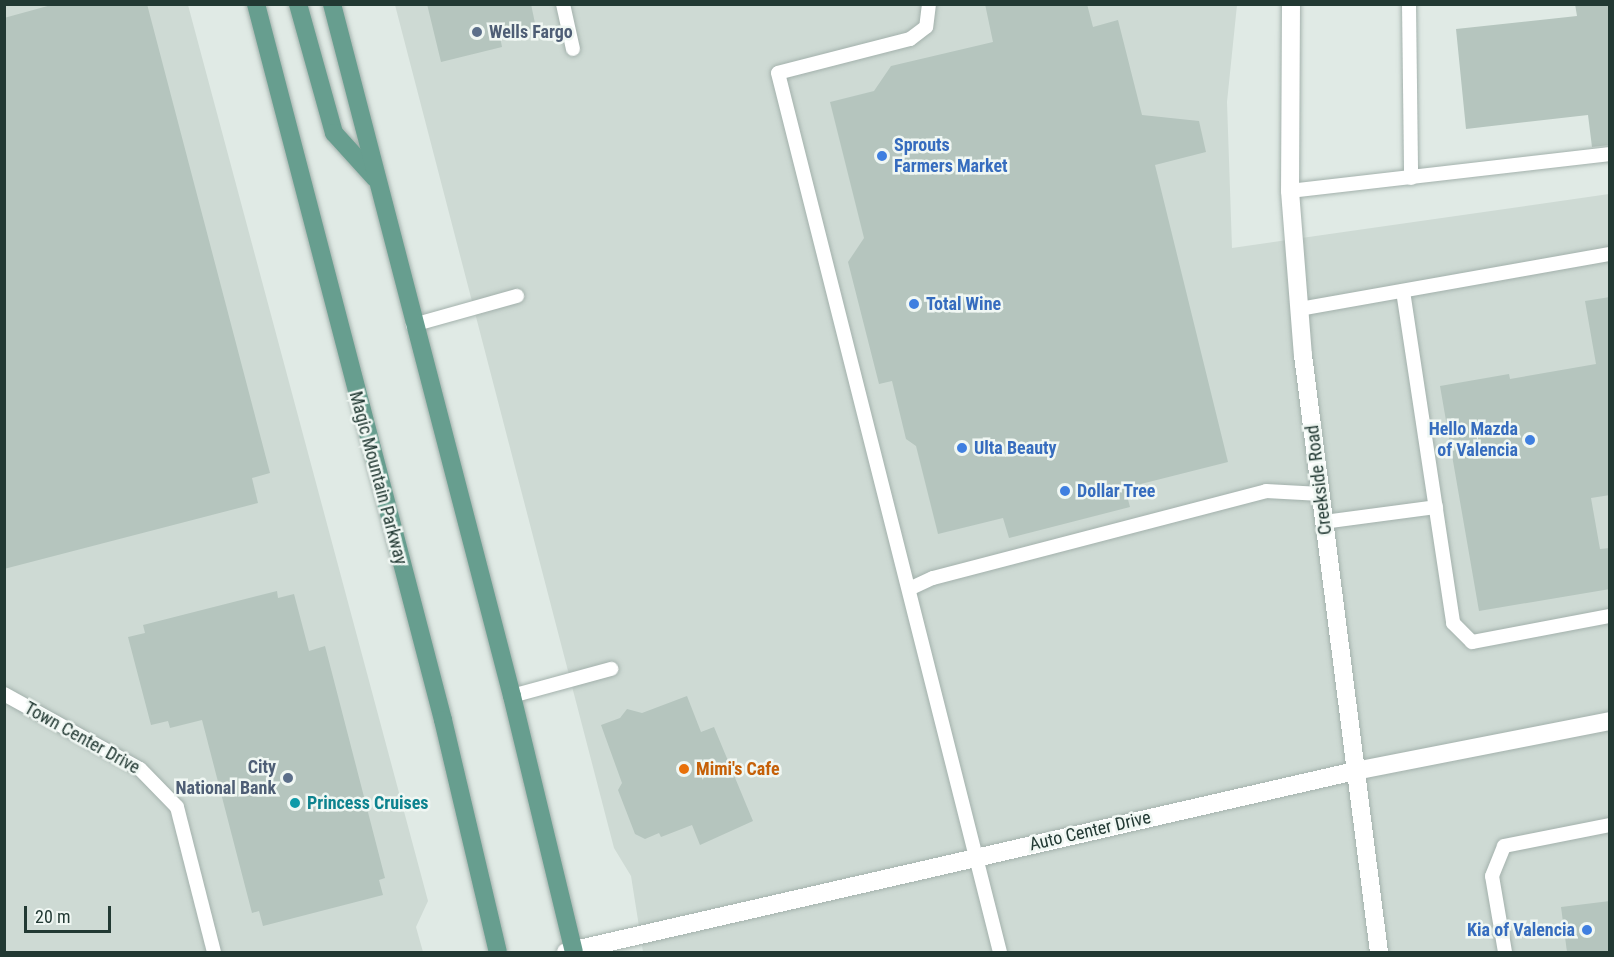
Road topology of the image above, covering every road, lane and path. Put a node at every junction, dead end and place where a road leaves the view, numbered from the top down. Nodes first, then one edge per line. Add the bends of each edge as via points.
1 (256, 4) edge
2 (298, 4) edge
3 (332, 4) edge
4 (563, 4) edge
5 (929, 4) edge
6 (1291, 4) edge
7 (1408, 4) edge
8 (573, 49) dead end
9 (1610, 154) edge
10 (1411, 178) junction
11 (376, 179) junction
12 (1290, 191) junction
13 (1610, 254) edge
14 (1403, 291) junction
15 (517, 296) dead end
16 (1300, 309) junction
17 (413, 325) junction
18 (1320, 494) junction
19 (1436, 507) junction
20 (1324, 522) junction
21 (909, 589) junction
22 (1610, 616) edge
23 (610, 669) dead end
24 (4, 694) edge
25 (512, 696) junction
26 (1610, 721) edge
27 (1355, 771) junction
28 (1610, 825) edge
29 (974, 857) junction
30 (214, 952) edge
31 (498, 952) edge
32 (571, 952) edge
33 (999, 952) edge
34 (1379, 952) edge
35 (1505, 952) edge

1 - 31 main road, Magic Mountain Parkway via 443,720
2 - 11 main road via 334,133
3 - 11 main road
4 - 8 lane
5 - 21 lane via 926,27 910,39 778,73
6 - 12 street, Creekside Road
7 - 10 lane
9 - 10 lane
10 - 12 lane
11 - 17 main road
12 - 16 street, Creekside Road
13 - 14 lane
14 - 16 lane
14 - 19 lane
15 - 17 lane
16 - 18 street, Creekside Road
17 - 25 main road
18 - 20 street, Creekside Road
18 - 21 lane via 1266,492 933,578
19 - 20 lane
19 - 22 lane via 1453,623 1472,642
20 - 27 street, Creekside Road
21 - 29 lane
23 - 25 lane
24 - 30 lane, Town Center Drive via 140,769 177,807
25 - 32 main road
26 - 27 street, Auto Center Drive
27 - 29 street, Auto Center Drive
27 - 34 street, Creekside Road
28 - 35 lane via 1504,846 1492,876
29 - 32 street, Auto Center Drive
29 - 33 lane

